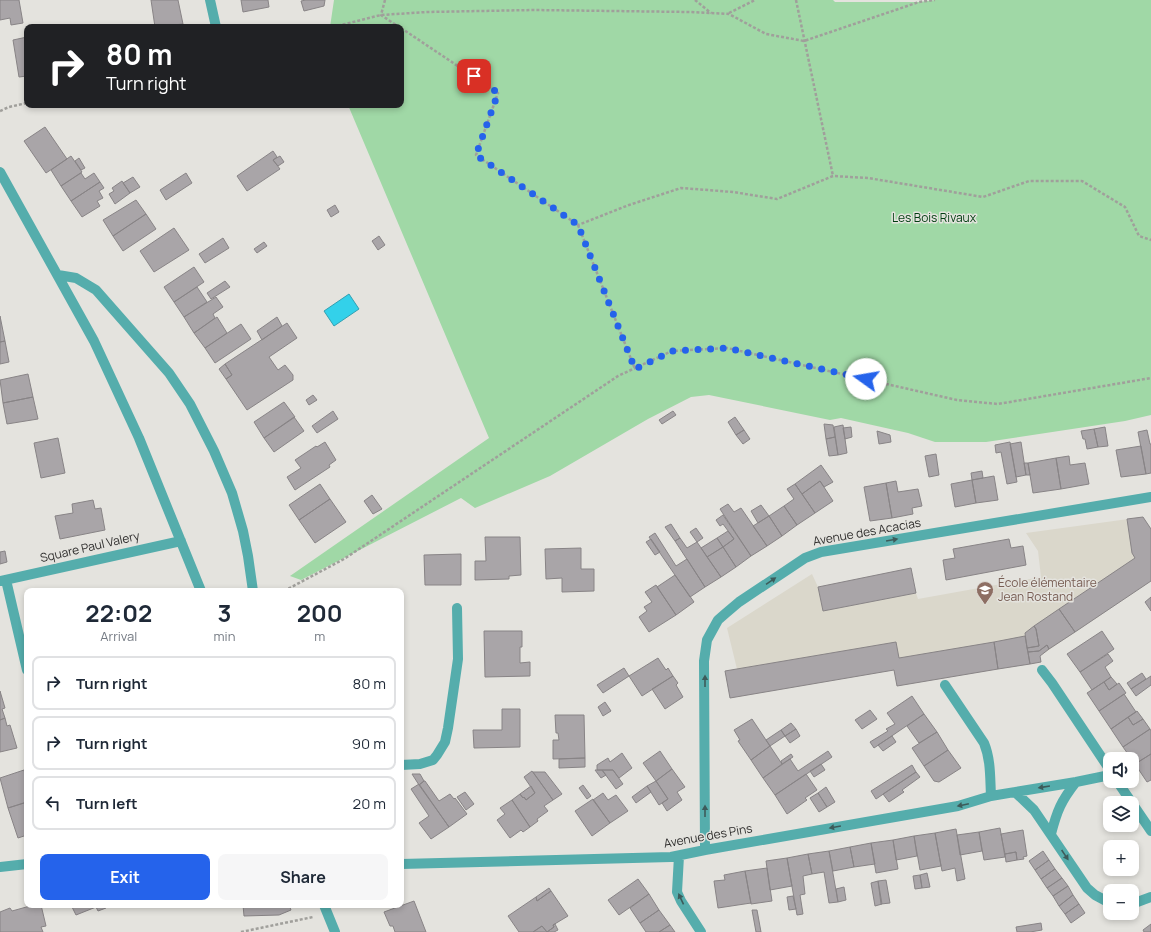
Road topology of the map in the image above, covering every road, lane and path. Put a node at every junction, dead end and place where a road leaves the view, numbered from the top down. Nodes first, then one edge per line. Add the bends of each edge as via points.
1 (210, 0) edge
2 (385, 0) edge
3 (695, 0) edge
4 (755, 0) edge
5 (796, 0) edge
6 (934, 0) edge
7 (712, 13) junction
8 (729, 14) junction
9 (381, 15) junction
10 (215, 24) edge
11 (345, 24) edge
12 (394, 24) edge
13 (404, 31) edge
14 (804, 41) junction
15 (24, 104) edge
16 (0, 111) edge
17 (0, 172) edge
18 (833, 176) junction
19 (578, 225) junction
20 (1151, 240) edge
21 (58, 274) junction
22 (635, 369) junction
23 (1151, 378) edge
24 (1151, 497) edge
25 (181, 541) junction
26 (3, 580) edge
27 (200, 588) edge
28 (253, 588) edge
29 (290, 588) edge
30 (457, 608) dead end
31 (24, 659) edge
32 (1042, 670) dead end
33 (945, 685) dead end
34 (1103, 760) edge
35 (404, 765) edge
36 (1103, 776) edge
37 (1076, 782) junction
38 (1122, 788) edge
39 (1015, 792) junction
40 (991, 796) junction
41 (1151, 831) edge
42 (1051, 834) junction
43 (705, 850) junction
44 (679, 856) junction
45 (24, 864) edge
46 (404, 864) edge
47 (0, 867) edge
48 (1151, 897) edge
49 (1103, 900) edge
50 (1139, 901) edge
51 (326, 909) edge
52 (241, 932) edge
53 (335, 932) edge
54 (701, 932) edge

1 - 10 street
2 - 9 path
3 - 7 path
4 - 8 path
5 - 14 path
6 - 14 path via 919,2
7 - 8 path
7 - 9 path via 534,10
8 - 14 path via 766,34
9 - 11 path
9 - 12 path
13 - 19 path via 498,93 476,155
14 - 18 path
15 - 16 path
17 - 21 street
18 - 19 path via 777,199 681,188
18 - 20 path via 868,178 983,197 1029,181 1082,181 1125,207 1139,236
19 - 22 path
21 - 25 street via 116,387
21 - 28 street via 86,283 100,295 169,373 190,404 214,451 234,499 246,543
22 - 23 path via 672,351 727,348 957,400 998,404
22 - 29 path via 618,376 344,559
43 -> 24 street, Avenue des Acacias via 707,640 718,620 739,602 805,558 822,552
25 - 26 street, Square Paul Valery
25 - 27 street
26 - 31 street, Square Paul Valery
30 - 35 street via 458,659 445,742 433,760
32 - 34 street
33 - 40 street via 986,748 990,762
36 - 37 street, Avenue des Pins
37 -> 39 street, Avenue des Pins
37 - 42 street via 1058,808
38 - 41 street
39 - 40 street, Avenue des Pins
39 - 42 street via 1034,810
40 -> 43 street, Avenue des Pins via 958,806
42 -> 49 street via 1087,888
43 - 44 street, Avenue des Pins
44 - 46 street, Avenue des Pins
54 -> 44 street via 678,892
45 - 47 street
48 - 50 street
51 - 52 path
51 - 53 street

